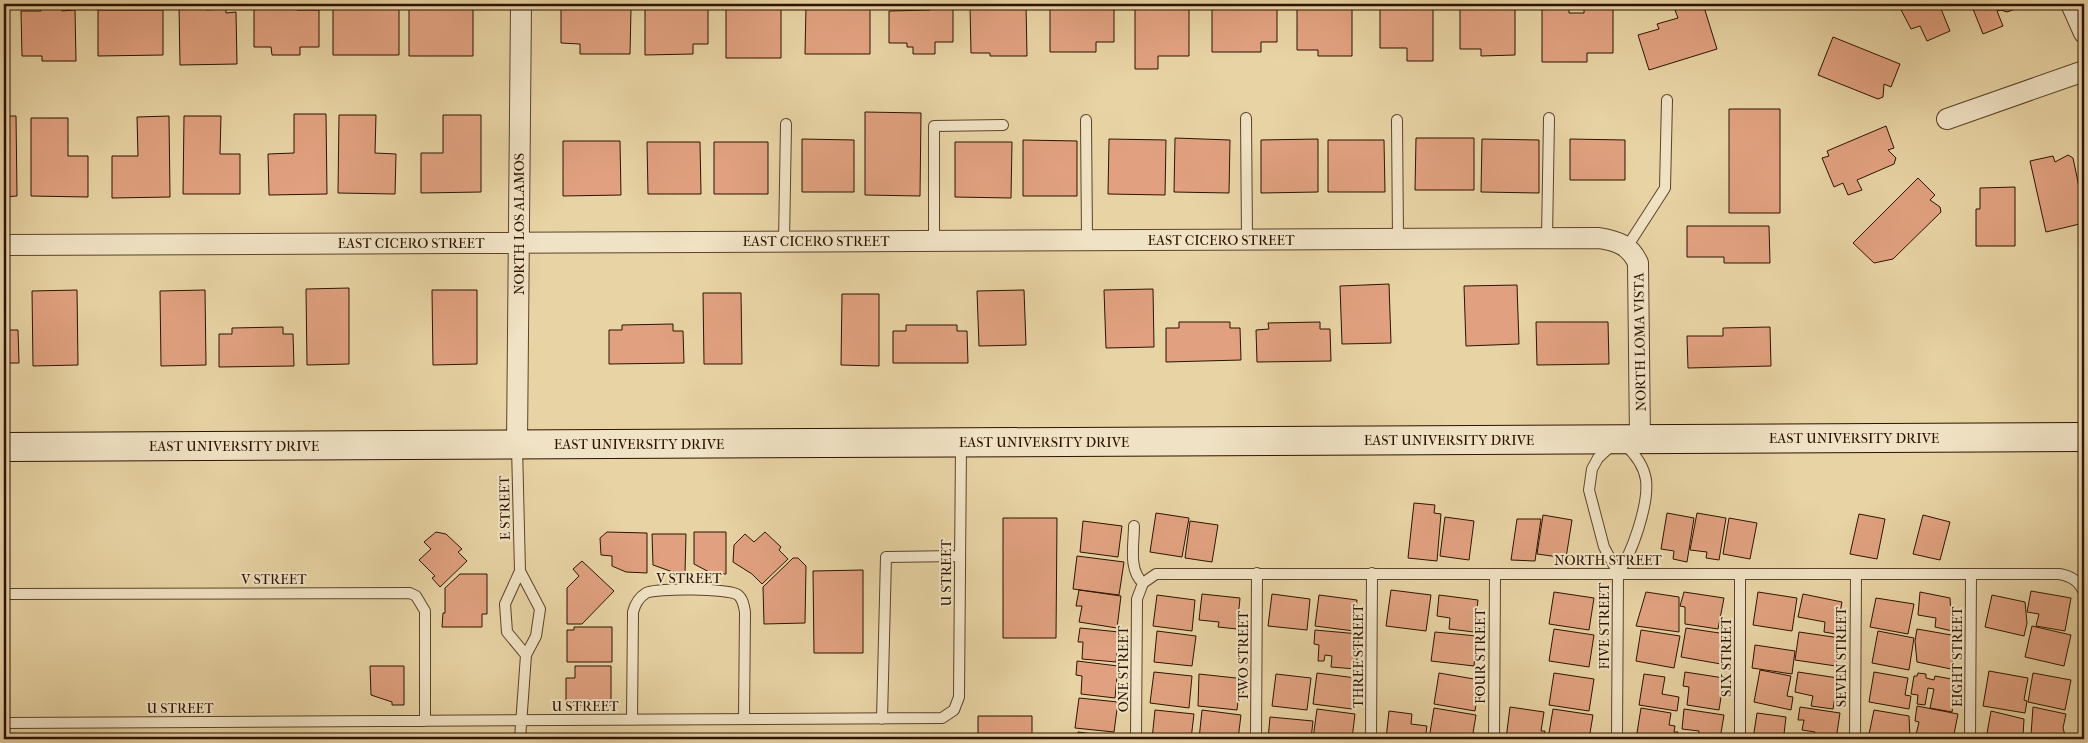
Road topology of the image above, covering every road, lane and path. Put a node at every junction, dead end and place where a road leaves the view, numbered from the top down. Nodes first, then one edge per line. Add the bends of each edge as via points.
1 (521, 4) edge
2 (2071, 4) edge
3 (2084, 33) edge
4 (2084, 71) edge
5 (1667, 100) dead end
6 (1246, 118) dead end
7 (1549, 118) dead end
8 (1947, 119) dead end
9 (1086, 120) dead end
10 (1397, 120) dead end
11 (786, 124) dead end
12 (1003, 125) dead end
13 (1547, 238) junction
14 (1247, 239) junction
15 (1398, 239) junction
16 (1087, 240) junction
17 (934, 241) junction
18 (519, 242) junction
19 (784, 242) junction
20 (4, 245) edge
21 (1627, 247) junction
22 (2084, 437) edge
23 (1630, 440) junction
24 (960, 442) junction
25 (517, 444) junction
26 (4, 447) edge
27 (1134, 526) dead end
28 (960, 556) junction
29 (520, 571) junction
30 (1257, 573) junction
31 (1372, 573) junction
32 (1618, 573) junction
33 (1494, 574) junction
34 (1740, 574) junction
35 (1856, 574) junction
36 (1971, 574) junction
37 (1143, 583) junction
38 (2083, 586) edge
39 (4, 594) edge
40 (526, 655) junction
41 (744, 719) junction
42 (882, 719) junction
43 (520, 720) junction
44 (632, 720) junction
45 (426, 721) junction
46 (4, 723) edge
47 (520, 739) edge
48 (1136, 739) edge
49 (1256, 739) edge
50 (1371, 739) edge
51 (1494, 739) edge
52 (1617, 739) edge
53 (1740, 739) edge
54 (1855, 739) edge
55 (1970, 739) edge

1 - 18 street, NORTH LOS ALAMOS
2 - 3 street
4 - 8 street
5 - 21 lane via 1665,188
6 - 14 lane
7 - 13 lane
9 - 16 lane
10 - 15 lane
11 - 19 lane
12 - 17 lane via 934,126
13 - 15 street, EAST CICERO STREET
13 - 21 street, EAST CICERO STREET via 1598,238
14 - 15 street, EAST CICERO STREET
14 - 16 street, EAST CICERO STREET
16 - 17 street, EAST CICERO STREET
17 - 19 street, EAST CICERO STREET
18 - 19 street, EAST CICERO STREET
18 - 20 street, EAST CICERO STREET
18 - 25 street, NORTH LOS ALAMOS
21 - 23 street, NORTH LOMA VISTA via 1638,263 1640,274
22 - 23 main road, EAST UNIVERSITY DRIVE
23 - 24 main road, EAST UNIVERSITY DRIVE
23 - 32 lane via 1628,448 1642,468 1646,491 1633,547
23 - 32 lane, FIVE STREET via 1598,458 1589,480 1604,547
24 - 25 main road, EAST UNIVERSITY DRIVE
24 - 28 lane, U STREET
25 - 26 main road, EAST UNIVERSITY DRIVE
25 - 29 lane, E STREET
27 - 37 lane via 1135,573
28 - 42 lane, U STREET via 959,697 954,710 936,719
28 - 42 lane via 886,557
29 - 40 lane, E STREET via 540,609 536,636
29 - 40 lane, E STREET via 505,604 507,632
30 - 31 lane, NORTH STREET
30 - 37 lane, NORTH STREET via 1165,573 1149,577
30 - 49 lane, TWO STREET
31 - 33 lane, NORTH STREET
31 - 50 lane, THREE STREET
32 - 33 lane, NORTH STREET
32 - 34 lane, NORTH STREET
32 - 52 lane, FIVE STREET
33 - 51 lane, FOUR STREET
34 - 35 lane, NORTH STREET
34 - 53 lane, SIX STREET
35 - 36 lane, NORTH STREET
35 - 54 lane, SEVEN STREET
36 - 38 lane, NORTH STREET via 2059,574 2075,579
36 - 55 lane, EIGHT STREET
37 - 48 lane, ONE STREET via 1137,599
39 - 45 lane, V STREET via 410,593 422,603 425,611
40 - 43 lane, E STREET via 525,694
41 - 42 lane, U STREET
41 - 44 lane, U STREET
41 - 44 lane, V STREET via 744,606 732,592 716,590 656,591 638,599 633,612
43 - 44 lane, U STREET
43 - 45 lane, U STREET
43 - 47 lane, E STREET
45 - 46 lane, U STREET

